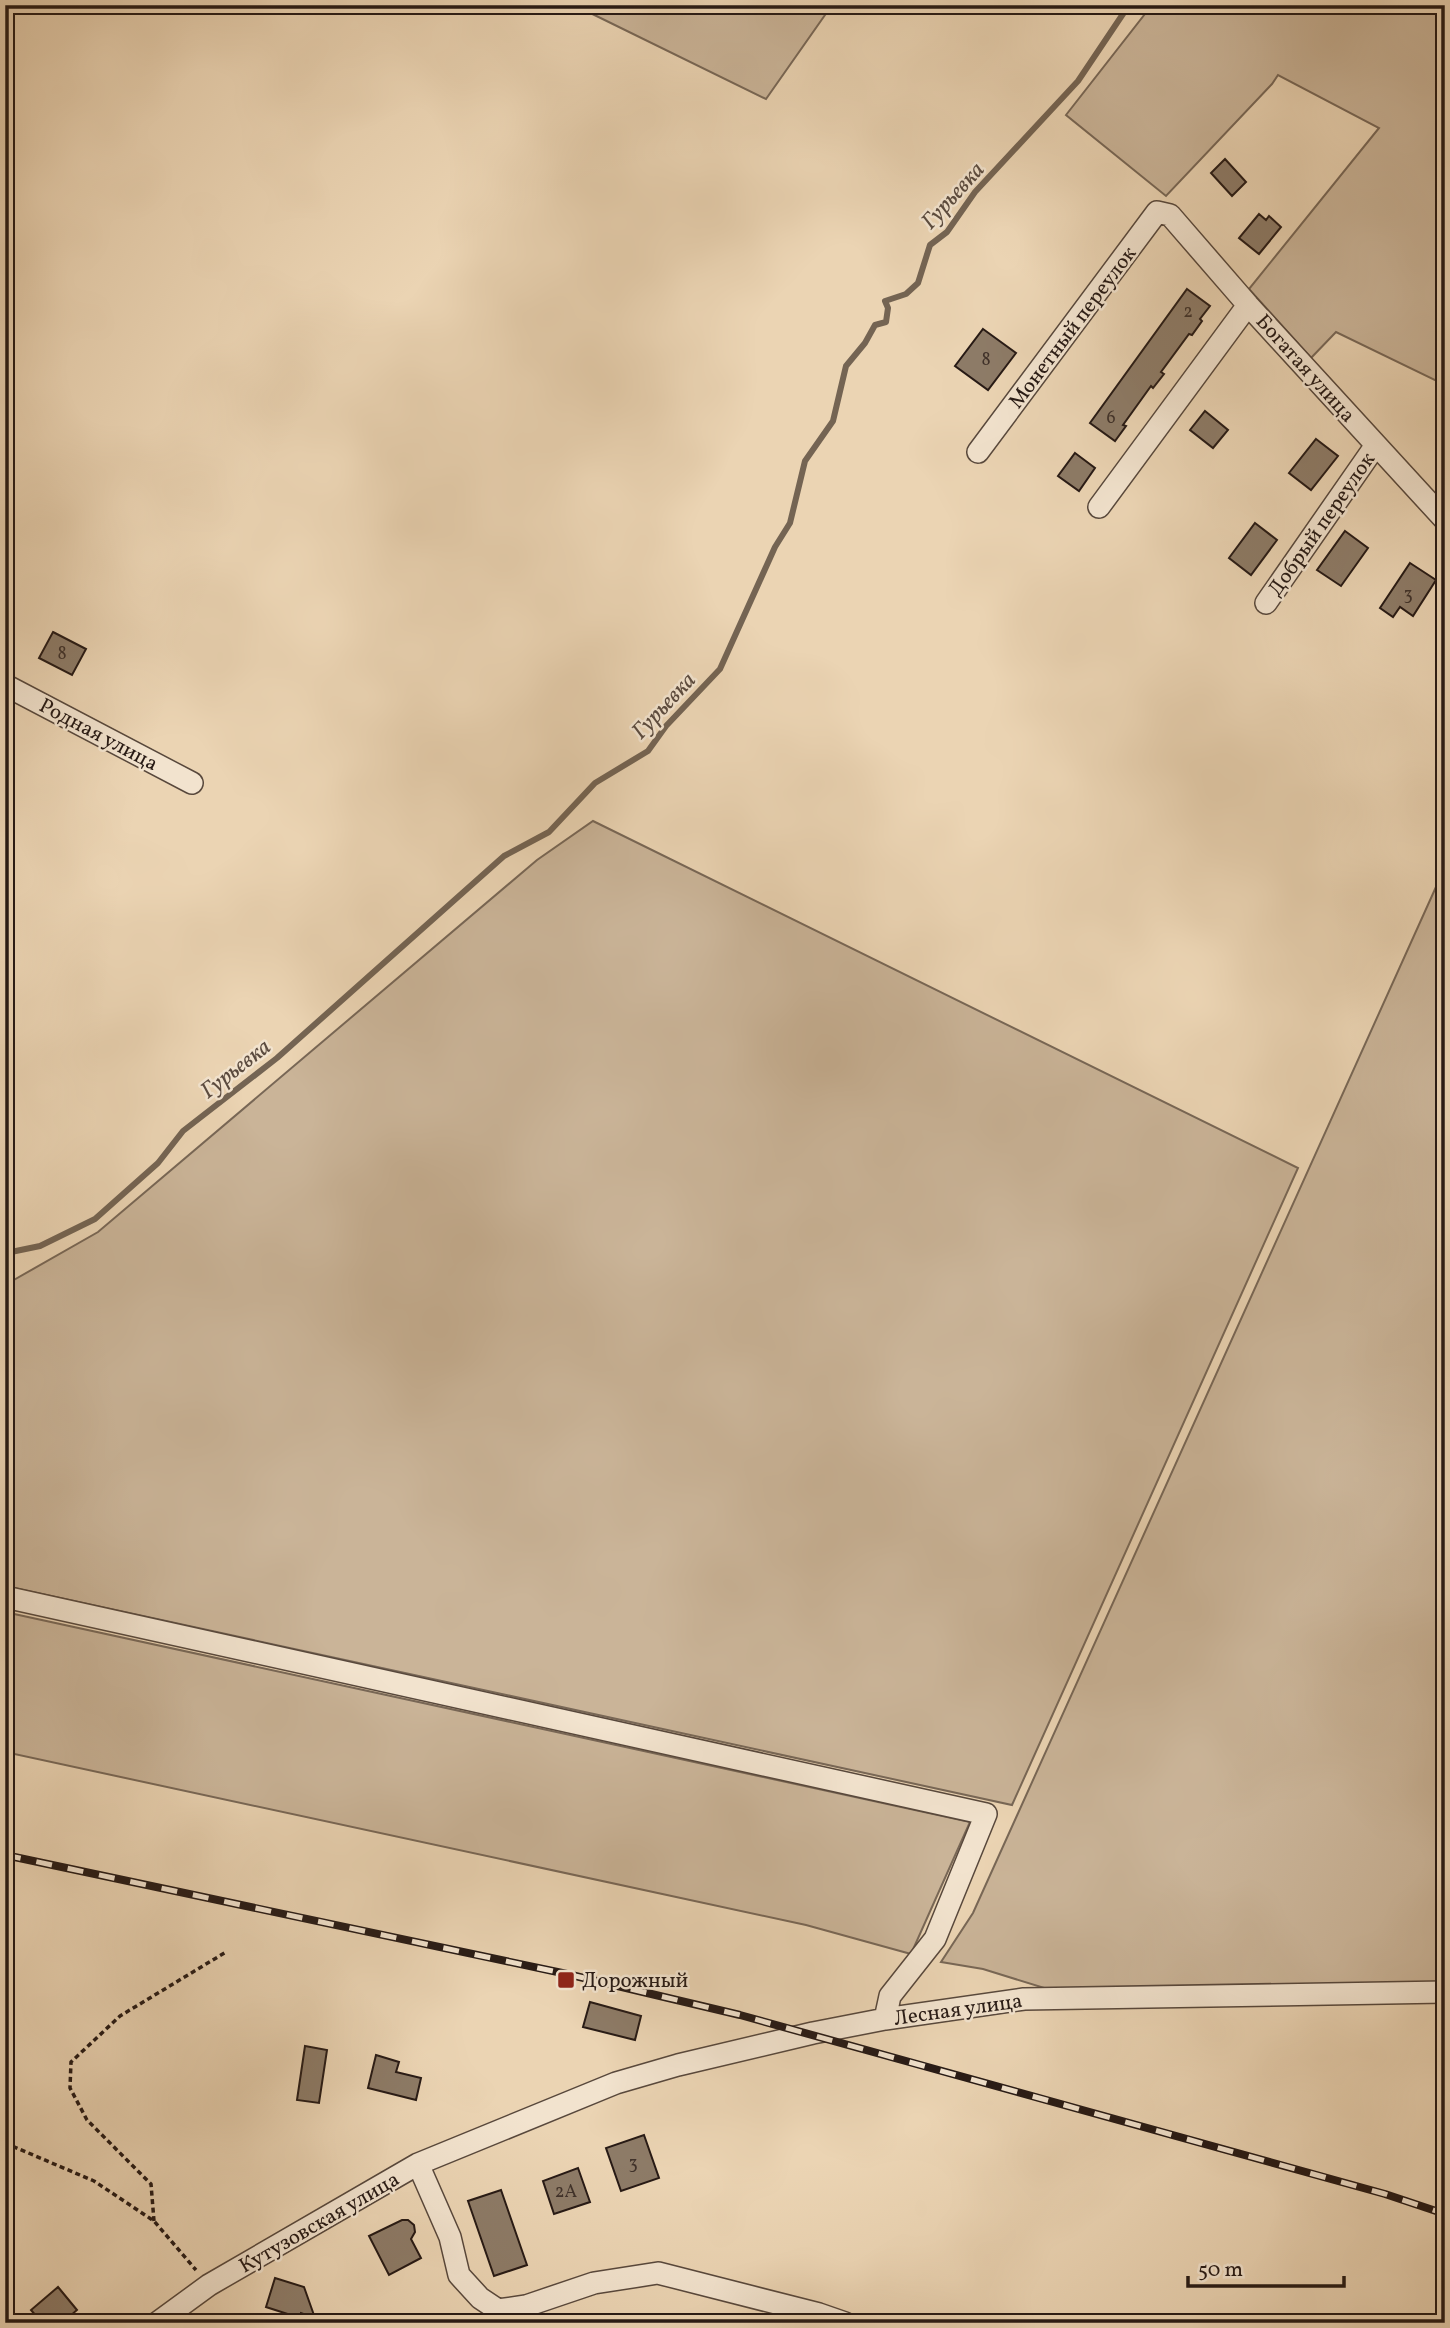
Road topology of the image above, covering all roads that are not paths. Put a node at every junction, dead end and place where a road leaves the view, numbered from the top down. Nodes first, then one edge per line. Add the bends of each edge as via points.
1 (1170, 215) joint
2 (1248, 305) junction
3 (1376, 445) junction
4 (978, 452) dead end
5 (1099, 506) dead end
6 (1445, 520) edge
7 (1266, 603) dead end
8 (5, 685) edge
9 (192, 783) dead end
10 (5, 1597) edge
11 (1445, 1992) edge
12 (885, 2019) junction
13 (489, 2136) joint
14 (418, 2164) junction
15 (157, 2323) edge
16 (845, 2323) edge

1 - 2 street, Богатая улица
1 - 4 street, Монетный переулок via 1157,212
2 - 3 street, Богатая улица
2 - 5 street
3 - 6 street, Богатая улица
3 - 7 street, Добрый переулок
8 - 9 street, Родная улица
10 - 12 street via 986,1814 935,1939 890,1996
11 - 12 street, Лесная улица via 1024,1999
12 - 13 street, Лесная улица via 615,2082
13 - 14 street, Кутузовская улица
14 - 15 street, Кутузовская улица via 209,2285
14 - 16 street via 450,2237 459,2275 498,2310 526,2306 594,2283 658,2273

